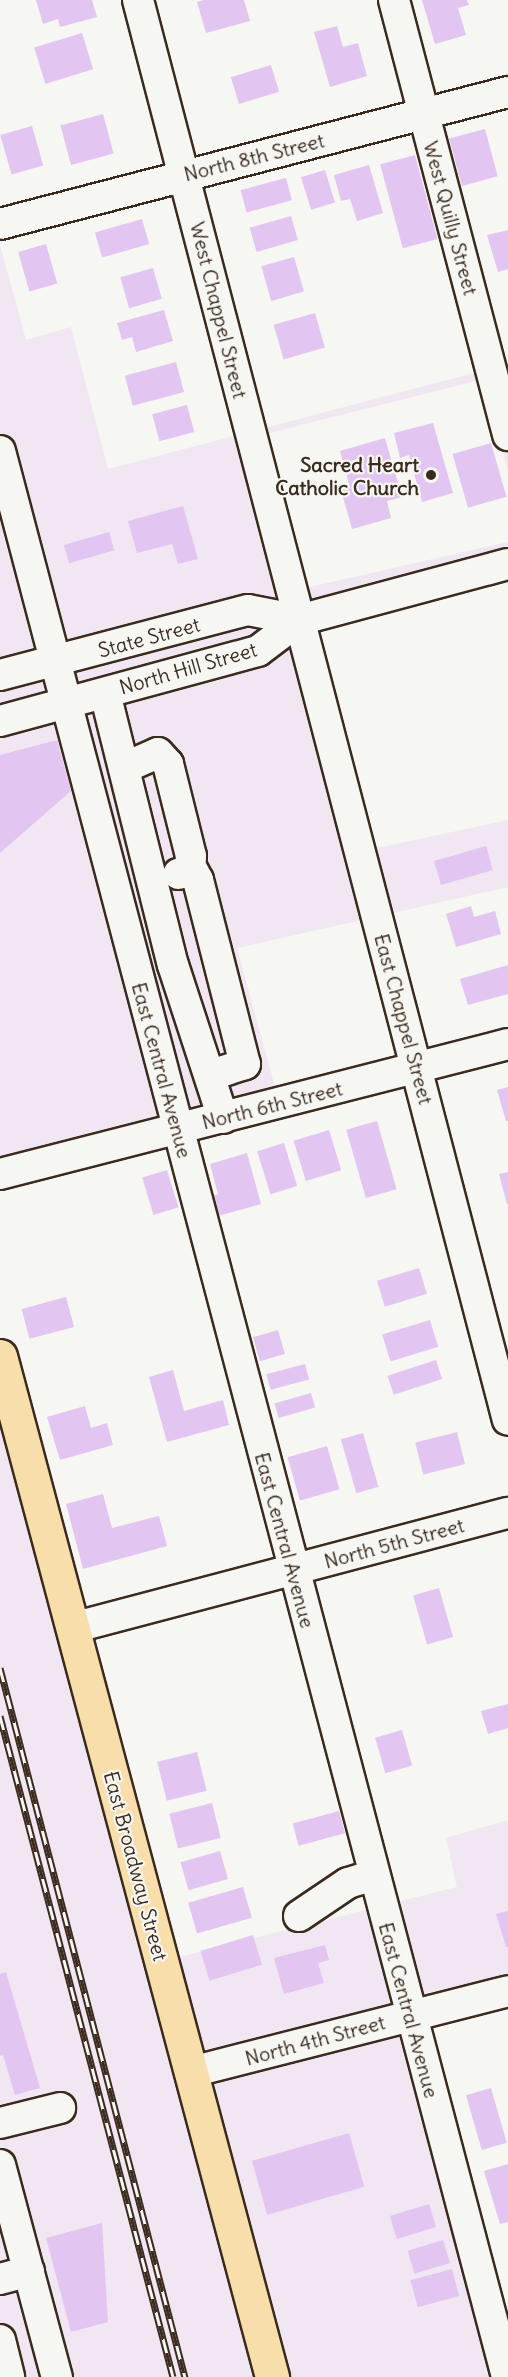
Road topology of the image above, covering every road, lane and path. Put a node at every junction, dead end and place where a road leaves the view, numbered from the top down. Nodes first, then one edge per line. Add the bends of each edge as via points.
1 (138, 0) edge
2 (394, 0) edge
3 (508, 92) edge
4 (424, 114) junction
5 (185, 175) junction
6 (0, 224) edge
7 (508, 435) edge
8 (0, 451) edge
9 (508, 564) edge
10 (299, 620) junction
11 (55, 661) junction
12 (0, 675) edge
13 (105, 693) junction
14 (65, 703) junction
15 (0, 721) edge
16 (124, 768) junction
17 (190, 865) junction
18 (151, 881) junction
19 (508, 1044) edge
20 (417, 1068) junction
21 (211, 1075) junction
22 (223, 1118) junction
23 (178, 1130) junction
24 (0, 1174) edge
25 (0, 1356) edge
26 (508, 1420) edge
27 (508, 1513) edge
28 (292, 1569) junction
29 (72, 1628) junction
30 (374, 1875) junction
31 (299, 1917) dead end
32 (508, 1991) edge
33 (411, 2015) junction
34 (191, 2072) junction
35 (60, 2108) dead end
36 (0, 2123) edge
37 (0, 2165) edge
38 (29, 2271) junction
39 (0, 2279) edge
40 (0, 2340) edge
41 (9, 2377) edge
42 (57, 2377) edge
43 (272, 2377) edge
44 (507, 2377) edge

1 - 5 street, West Chappel Street
2 - 4 street, West Quilly Street
3 - 4 street, North 8th Street
4 - 5 street, North 8th Street
4 - 7 street, West Quilly Street
5 - 6 street, North 8th Street
5 - 10 street, West Chappel Street
8 - 11 street, East Central Avenue
9 - 10 street, North Hill Street
10 - 11 street, State Street via 248,610
10 - 13 street, North Hill Street via 258,651
10 - 20 street, East Chappel Street
11 - 12 street, State Street
11 - 14 street, East Central Avenue
13 - 14 street, North Hill Street
13 - 16 street
14 - 15 street, North Hill Street
14 - 23 street, East Central Avenue
16 - 17 street via 158,753 168,764
16 - 18 street
17 - 18 street via 190,871
17 - 21 street via 198,880 245,1064
18 - 21 street via 173,965
19 - 20 street, North 6th Street
20 - 22 street, North 6th Street
20 - 26 street, East Chappel Street
21 - 22 street
22 - 23 street, North 6th Street
23 - 24 street, North 6th Street
23 - 28 street, East Central Avenue
25 - 29 main road, East Broadway Street
27 - 28 street, North 5th Street
28 - 29 street, North 5th Street
28 - 30 street, East Central Avenue
29 - 34 main road, East Broadway Street
30 - 31 street via 348,1883
30 - 33 street, East Central Avenue
32 - 33 street, North 4th Street
33 - 34 street, North 4th Street
33 - 44 street, East Central Avenue
34 - 43 main road, East Broadway Street
35 - 36 street
37 - 38 street
38 - 39 street
38 - 42 street
40 - 41 street

